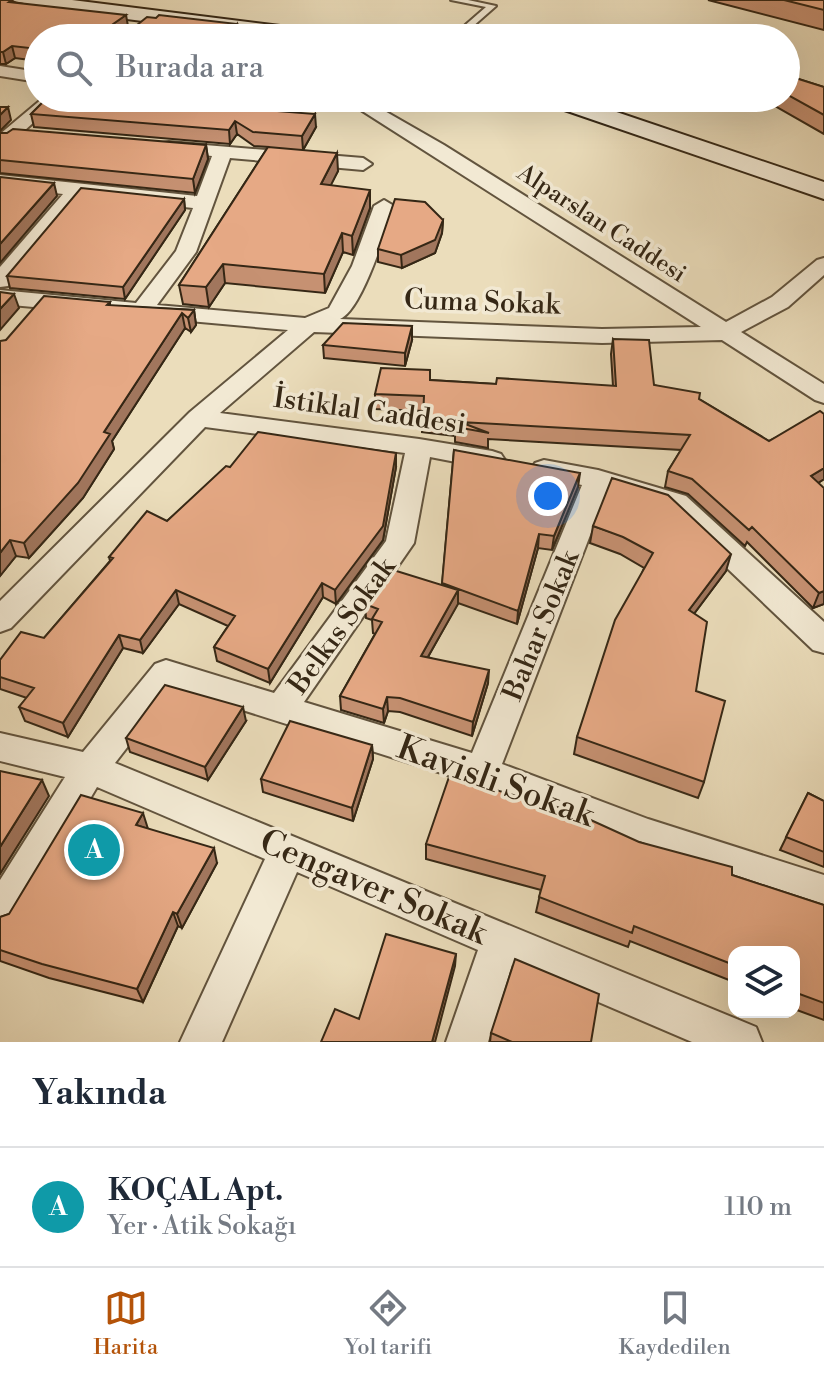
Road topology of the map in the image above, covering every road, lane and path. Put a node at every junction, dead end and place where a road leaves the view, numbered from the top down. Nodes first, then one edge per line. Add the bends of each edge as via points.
1 (23, 0) edge
2 (455, 0) edge
3 (151, 17) junction
4 (142, 24) edge
5 (221, 24) edge
6 (472, 24) edge
7 (0, 71) edge
8 (24, 75) edge
9 (37, 112) edge
10 (374, 112) edge
11 (593, 112) edge
12 (42, 136) edge
13 (6, 138) edge
14 (148, 145) edge
15 (223, 152) junction
16 (363, 164) dead end
17 (0, 181) edge
18 (77, 189) junction
19 (824, 191) edge
20 (204, 203) junction
21 (384, 206) dead end
22 (824, 264) edge
23 (0, 281) edge
24 (0, 297) edge
25 (43, 299) junction
26 (143, 308) junction
27 (26, 319) edge
28 (308, 325) junction
29 (723, 333) junction
30 (824, 395) edge
31 (199, 418) junction
32 (419, 447) junction
33 (598, 479) junction
34 (0, 620) edge
35 (824, 641) edge
36 (282, 708) junction
37 (0, 747) edge
38 (90, 768) junction
39 (482, 771) junction
40 (288, 850) junction
41 (824, 893) edge
42 (0, 914) edge
43 (501, 939) junction
44 (201, 1042) edge
45 (467, 1042) edge
46 (741, 1042) edge

1 - 3 street
2 - 6 lane via 492,6
3 - 4 street
3 - 5 street
7 - 8 street
9 - 13 street
10 - 29 street, Alparslan Caddesi
11 - 19 street
12 - 13 street
14 - 15 street
15 - 16 street
15 - 20 street
17 - 18 street
18 - 20 street
18 - 23 street
20 - 26 street via 186,252
21 - 28 street via 363,266 338,312
22 - 29 street via 780,302
24 - 25 street, Cuma Sokak
25 - 26 street, Cuma Sokak
25 - 27 street
26 - 28 street, Cuma Sokak
28 - 29 street, Cuma Sokak via 602,336
28 - 31 street
29 - 30 street, Alparslan Caddesi
31 - 32 street, İstiklal Caddesi
31 - 34 street
32 - 33 street, İstiklal Caddesi
32 - 36 street, Belkıs Sokak via 400,543
33 - 35 street, İstiklal Caddesi via 676,503
33 - 39 street, Bahar Sokak
36 - 38 street, Kavisli Sokak via 166,673
36 - 39 street, Kavisli Sokak
37 - 38 street, Cengaver Sokak
38 - 40 street, Cengaver Sokak
38 - 42 street
39 - 41 street, Kavisli Sokak via 646,835
40 - 43 street, Cengaver Sokak
40 - 44 street
43 - 45 street
43 - 46 street, Cengaver Sokak

